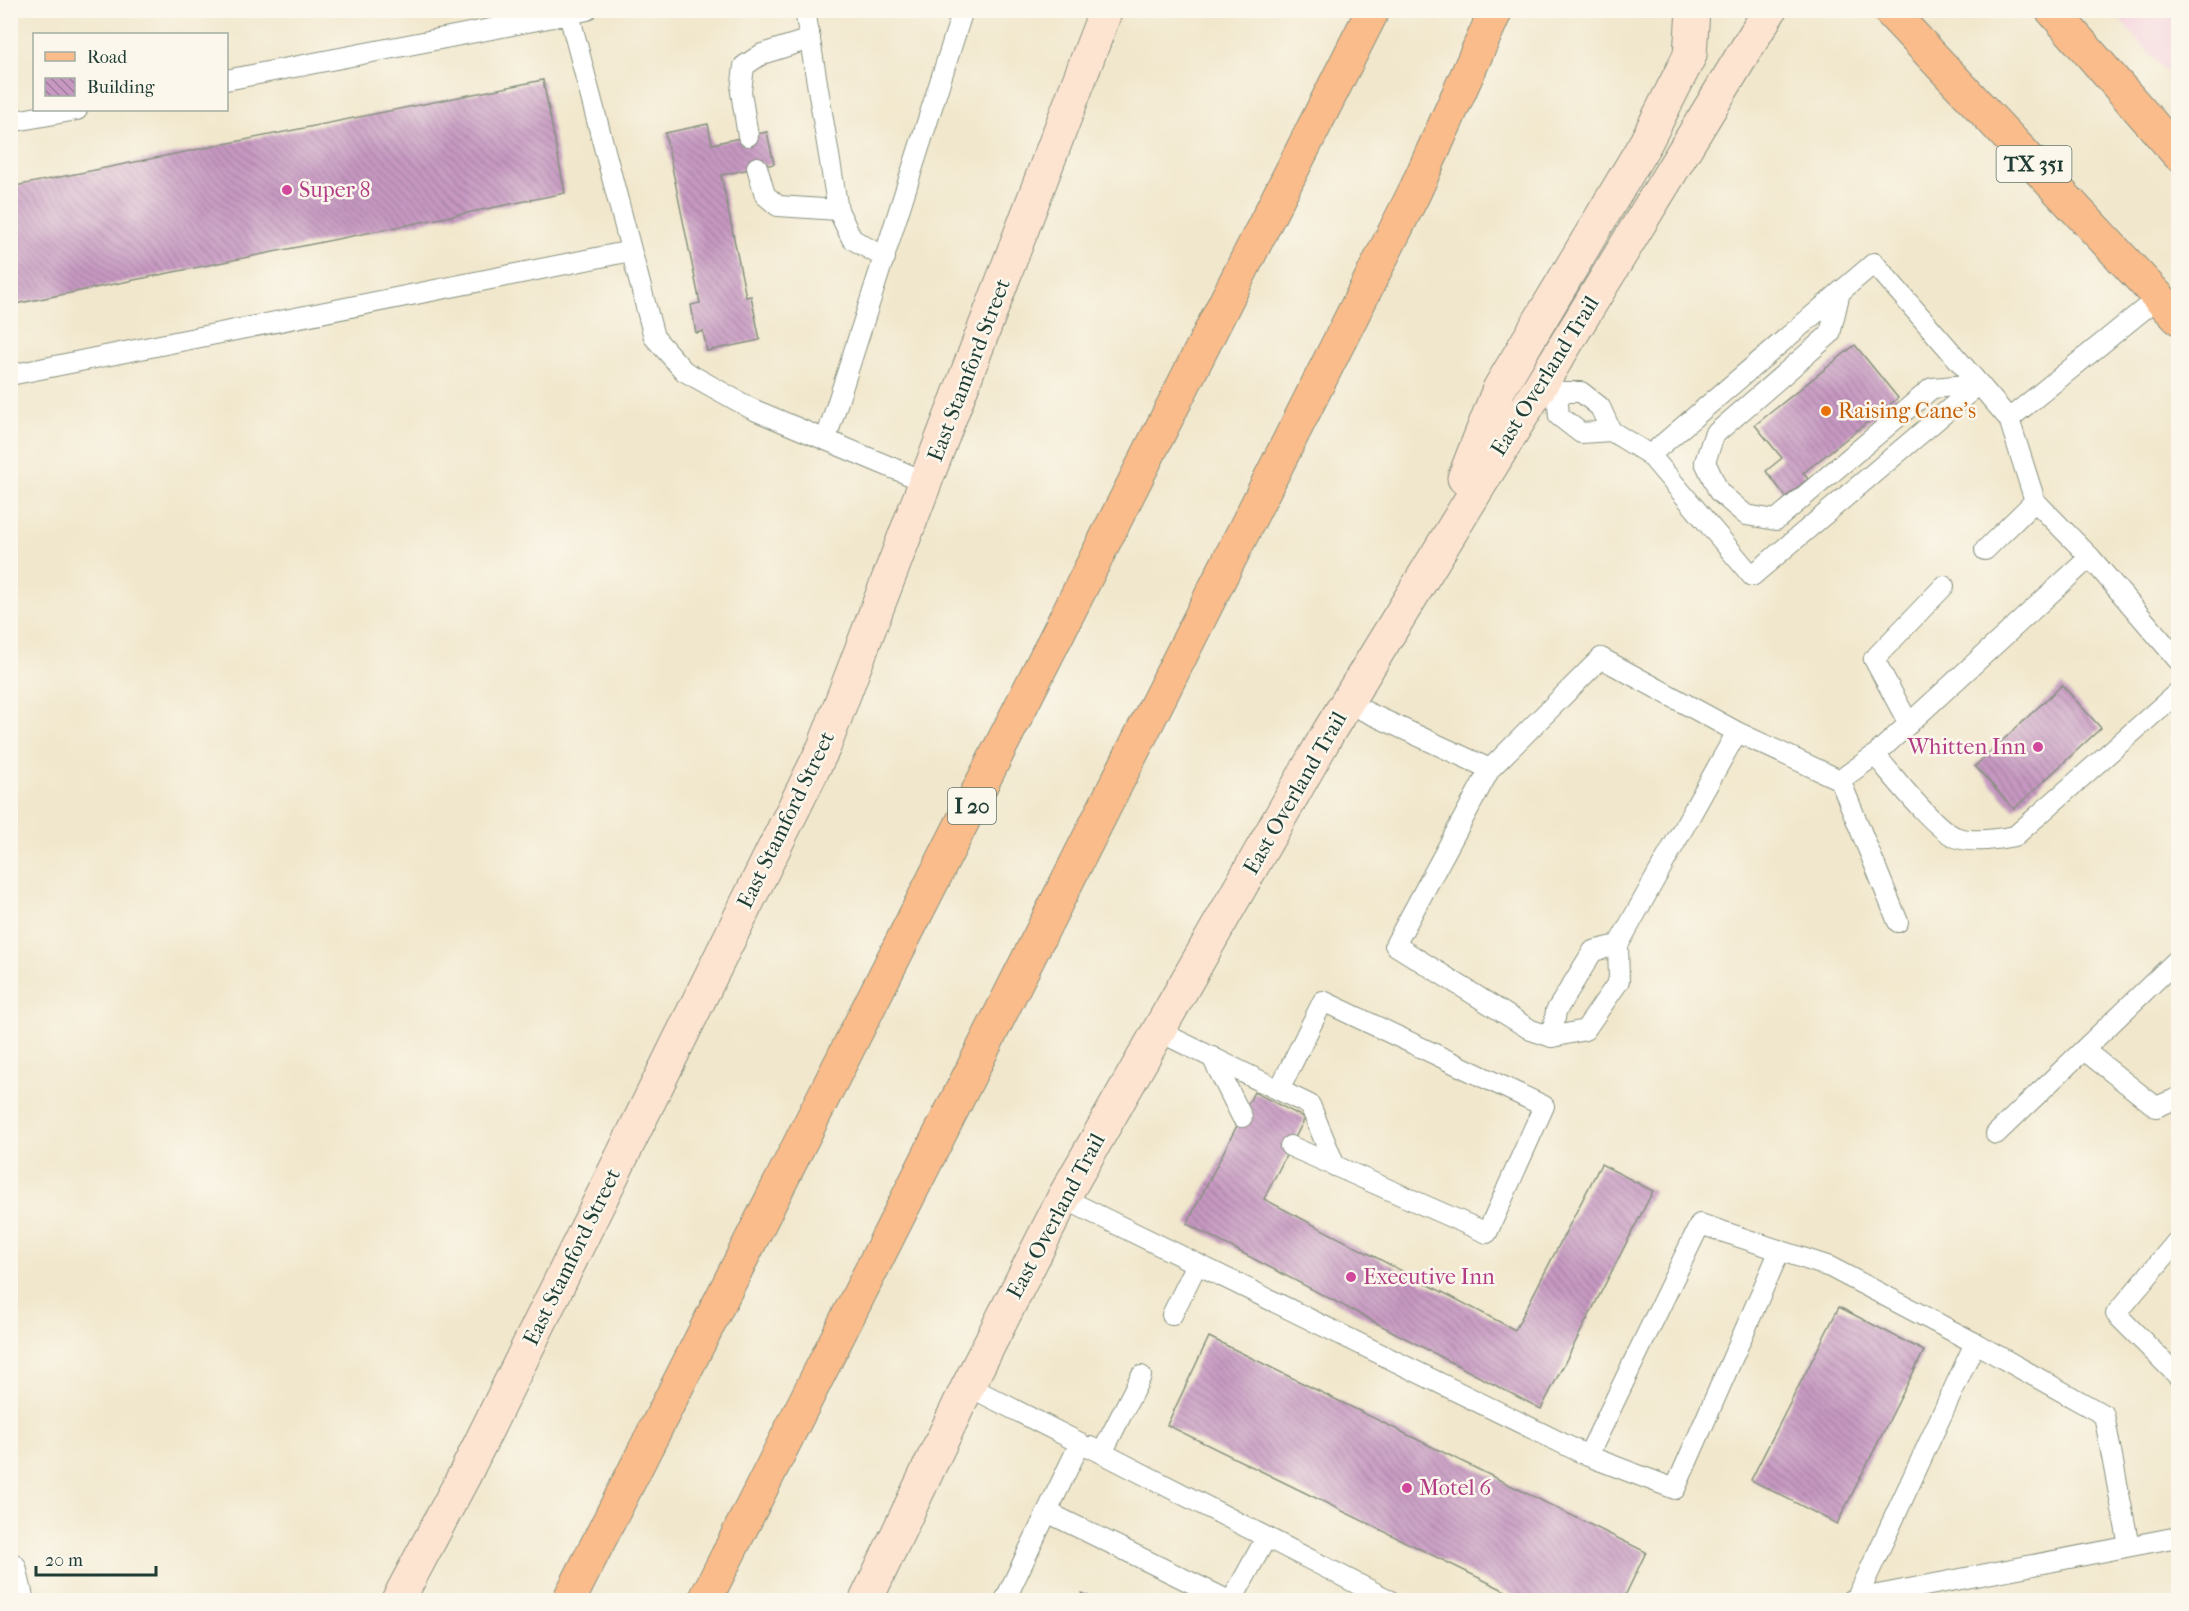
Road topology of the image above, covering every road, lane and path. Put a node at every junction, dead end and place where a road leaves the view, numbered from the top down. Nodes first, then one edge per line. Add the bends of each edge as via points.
1 (805, 10) edge
2 (963, 10) edge
3 (1106, 10) edge
4 (1373, 10) edge
5 (1496, 10) edge
6 (1693, 10) edge
7 (1770, 10) edge
8 (1889, 10) edge
9 (2052, 10) edge
10 (578, 12) edge
11 (810, 39) junction
12 (228, 80) edge
13 (71, 111) edge
14 (10, 122) edge
15 (748, 136) dead end
16 (2178, 154) edge
17 (757, 167) dead end
18 (838, 210) junction
19 (631, 251) junction
20 (885, 258) junction
21 (1840, 292) junction
22 (2169, 308) edge
23 (10, 375) edge
24 (1979, 384) junction
25 (1549, 387) junction
26 (2009, 419) junction
27 (1611, 431) junction
28 (826, 439) junction
29 (1650, 455) junction
30 (926, 482) junction
31 (2035, 501) junction
32 (1984, 550) dead end
33 (2090, 557) junction
34 (1427, 569) junction
35 (1944, 586) dead end
36 (2178, 660) edge
37 (2178, 692) edge
38 (1347, 703) junction
39 (1909, 724) junction
40 (1737, 732) junction
41 (1875, 755) junction
42 (1490, 769) junction
43 (1840, 780) junction
44 (1898, 922) dead end
45 (1618, 945) junction
46 (2178, 959) edge
47 (1158, 1031) junction
48 (1552, 1037) junction
49 (2084, 1050) junction
50 (1212, 1057) junction
51 (1279, 1090) junction
52 (2178, 1098) edge
53 (1242, 1117) dead end
54 (1996, 1134) dead end
55 (1290, 1146) dead end
56 (1335, 1166) junction
57 (1063, 1198) junction
58 (2178, 1240) edge
59 (1780, 1250) junction
60 (1197, 1264) junction
61 (1172, 1315) dead end
62 (1975, 1343) junction
63 (1141, 1376) dead end
64 (2178, 1376) edge
65 (968, 1386) junction
66 (1080, 1443) junction
67 (1102, 1453) junction
68 (1588, 1456) junction
69 (1047, 1512) junction
70 (2178, 1536) edge
71 (1266, 1538) junction
72 (2129, 1546) junction
73 (10, 1569) edge
74 (17, 1600) edge
75 (399, 1600) edge
76 (569, 1600) edge
77 (705, 1600) edge
78 (866, 1600) edge
79 (1005, 1600) edge
80 (1230, 1600) edge
81 (1389, 1600) edge
82 (1854, 1600) edge

1 - 11 lane
2 - 20 lane
3 - 30 main road, East Stamford Street
4 - 76 main road, I 20
5 - 77 main road via 1415,191
6 - 34 main road via 1690,55 1646,142 1499,389
7 - 25 main road, East Overland Trail
8 - 22 main road, TX 351
9 - 16 main road
10 - 12 lane
10 - 19 lane
11 - 15 lane via 762,54 744,66 741,92
11 - 18 lane
13 - 14 lane
17 - 18 lane via 765,195 778,206
18 - 20 lane via 852,239
19 - 23 lane
19 - 28 lane via 654,337 684,371 752,409
20 - 28 lane
21 - 24 lane via 1874,263
21 - 24 lane via 1830,334 1714,435 1705,462 1719,492 1746,515 1776,520 1932,388
21 - 29 lane
22 - 26 lane
24 - 26 lane
24 - 29 lane via 1752,576
25 - 27 lane via 1581,392 1600,407
25 - 27 lane via 1559,416 1581,433
25 - 34 main road, East Overland Trail
26 - 31 lane
27 - 29 lane
28 - 30 lane
30 - 75 main road, East Stamford Street via 824,747
31 - 32 lane
31 - 33 lane
33 - 36 lane
33 - 39 lane
34 - 38 main road, East Overland Trail
35 - 39 lane via 1874,659
37 - 41 lane via 2015,837 1958,838 1926,814
38 - 42 lane
38 - 47 main road, East Overland Trail
39 - 41 lane
40 - 42 lane via 1601,658
40 - 43 lane
40 - 45 lane
41 - 43 lane
42 - 48 lane via 1395,945 1531,1030
43 - 44 lane
45 - 48 lane via 1593,951 1556,1011
45 - 48 lane via 1619,981 1584,1030
46 - 49 lane
47 - 50 lane
47 - 57 main road, East Overland Trail
49 - 52 lane via 2156,1107
49 - 54 lane
50 - 51 lane
50 - 53 lane
51 - 56 lane via 1310,1105
51 - 56 lane via 1323,1001 1544,1106 1487,1233
55 - 56 lane
57 - 60 lane
57 - 65 main road, East Overland Trail
58 - 64 lane via 2116,1314
59 - 62 lane via 1830,1268
59 - 68 lane via 1700,1224
59 - 68 lane via 1675,1489
60 - 61 lane
60 - 68 lane
62 - 72 lane via 2104,1415
62 - 82 lane
63 - 67 lane
65 - 66 lane
65 - 78 main road, East Overland Trail
66 - 67 lane
66 - 69 lane
67 - 71 lane
69 - 79 lane
69 - 80 lane
70 - 72 lane
71 - 80 lane
71 - 81 lane
72 - 82 lane
73 - 74 street

